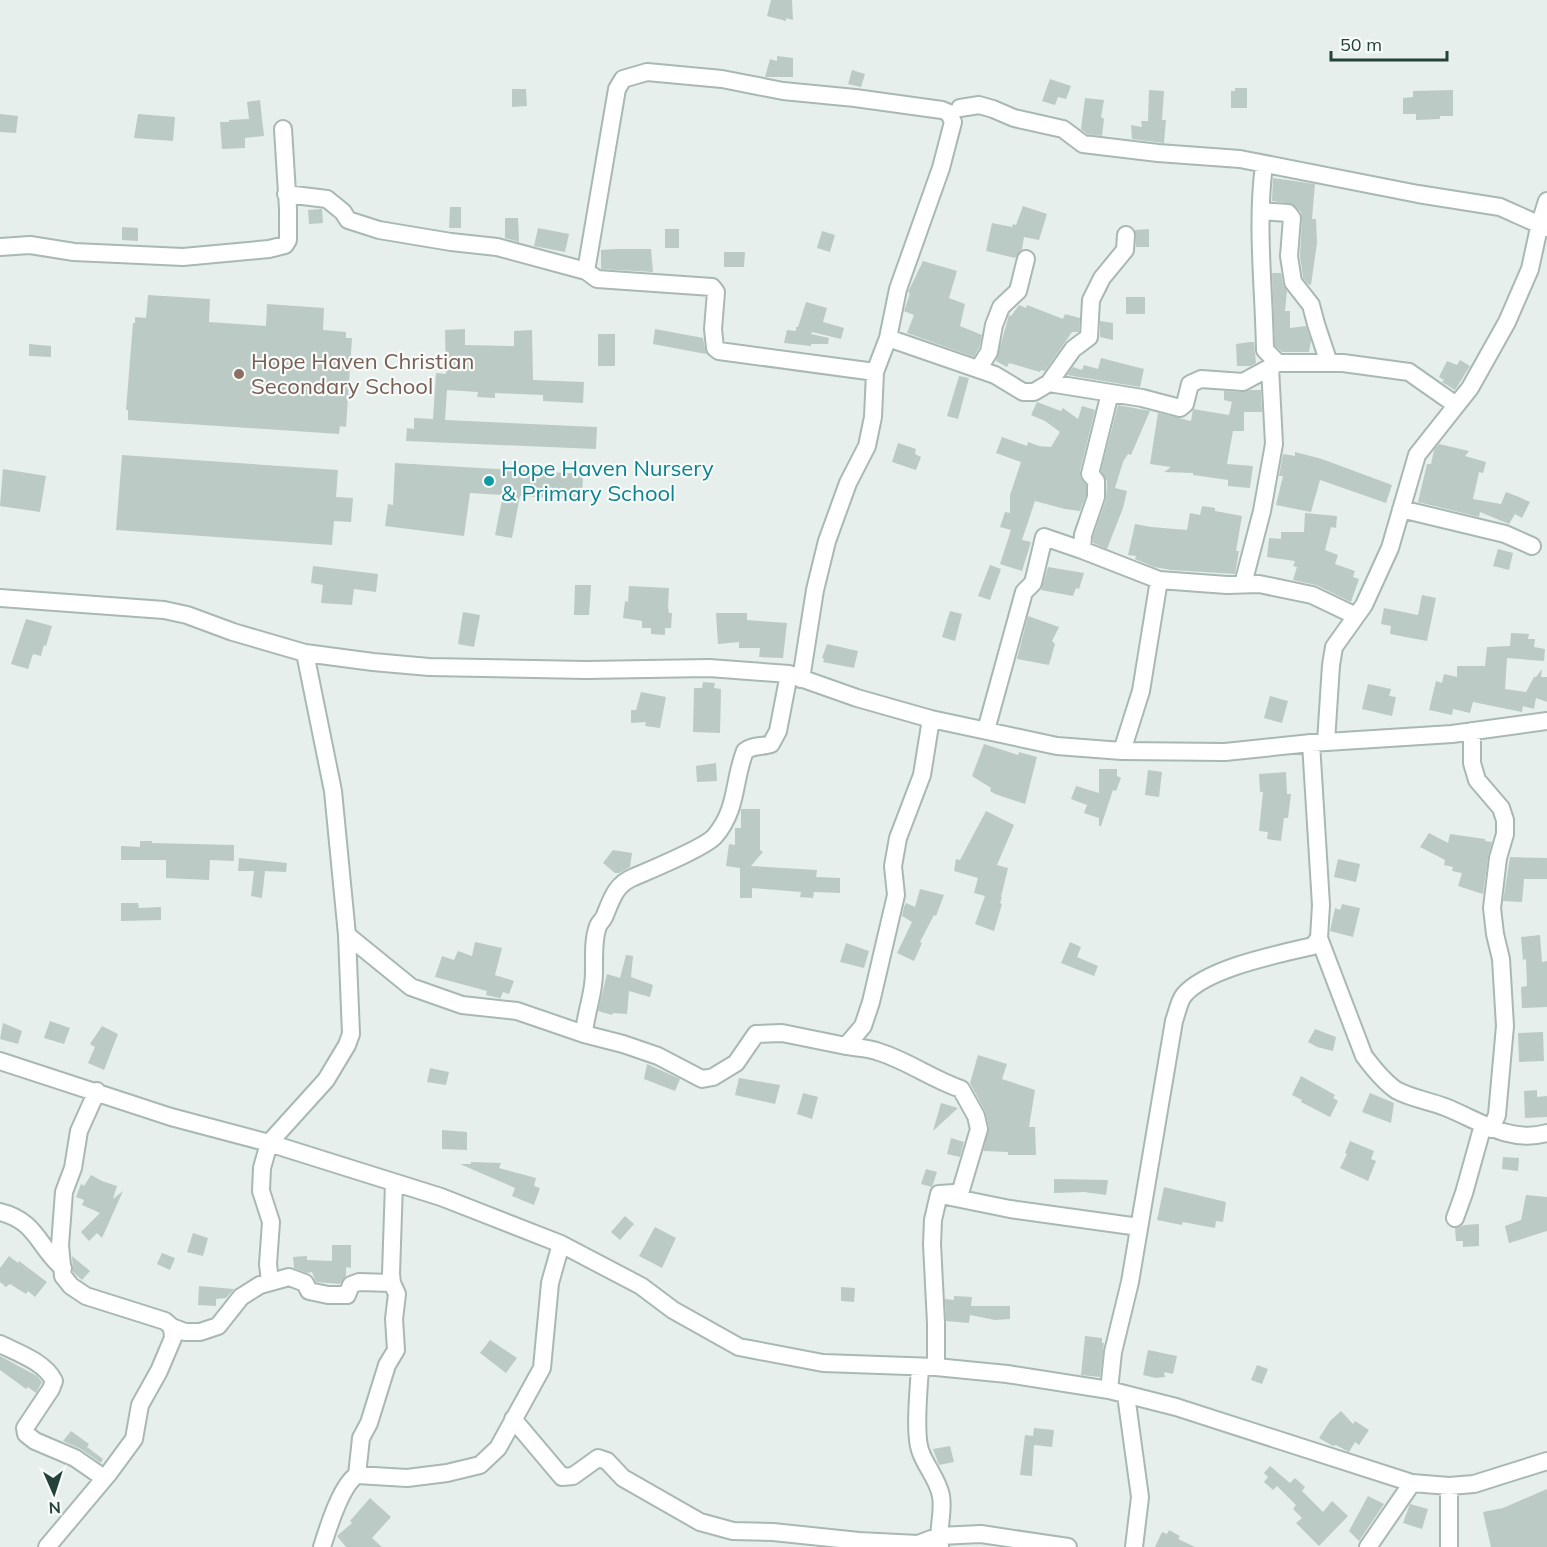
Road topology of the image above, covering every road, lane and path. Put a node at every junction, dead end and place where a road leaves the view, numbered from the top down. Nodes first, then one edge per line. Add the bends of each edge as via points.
1 (960, 108) dead end
2 (282, 129) dead end
3 (1264, 165) junction
4 (286, 194) junction
5 (1547, 201) edge
6 (1261, 211) junction
7 (1543, 225) edge
8 (1126, 235) dead end
9 (0, 247) edge
10 (1026, 259) dead end
11 (586, 271) junction
12 (888, 338) junction
13 (1329, 363) junction
14 (1274, 365) junction
15 (979, 368) junction
16 (875, 372) junction
17 (1049, 383) junction
18 (1110, 393) junction
19 (1456, 405) junction
20 (1401, 509) junction
21 (1532, 546) dead end
22 (1082, 550) junction
23 (1159, 580) junction
24 (1243, 584) junction
25 (0, 598) edge
26 (1356, 616) junction
27 (305, 653) junction
28 (795, 676) junction
29 (931, 719) junction
30 (1547, 721) edge
31 (986, 730) junction
32 (1472, 731) junction
33 (1318, 743) junction
34 (1122, 750) junction
35 (347, 935) junction
36 (1319, 938) junction
37 (584, 1034) junction
38 (846, 1046) junction
39 (0, 1061) edge
40 (97, 1091) junction
41 (1487, 1127) junction
42 (1547, 1133) edge
43 (269, 1143) junction
44 (394, 1183) junction
45 (939, 1194) junction
46 (0, 1212) edge
47 (1455, 1218) dead end
48 (1139, 1227) junction
49 (561, 1244) junction
50 (63, 1268) junction
51 (270, 1282) junction
52 (392, 1283) junction
53 (172, 1327) junction
54 (0, 1344) edge
55 (928, 1367) junction
56 (1109, 1390) junction
57 (1126, 1395) junction
58 (513, 1419) junction
59 (1547, 1461) edge
60 (357, 1475) junction
61 (104, 1478) junction
62 (1412, 1483) junction
63 (1449, 1486) junction
64 (940, 1542) edge
65 (47, 1547) edge
66 (322, 1547) edge
67 (1068, 1547) edge
68 (1134, 1547) edge
69 (1368, 1547) edge
70 (1449, 1547) edge

1 - 3 street via 979,105 1063,129 1083,144 1240,159
2 - 4 street
3 - 6 street
3 - 7 street via 1500,207
4 - 9 street via 288,240 269,249 183,256 74,252 30,245
4 - 11 street via 327,199 348,220 379,230 497,248
5 - 7 street
6 - 13 street via 1288,213 1292,218 1289,256 1293,282 1311,305
6 - 14 street via 1265,350
7 - 19 street via 1530,269 1507,322 1470,388
8 - 17 street via 1125,250 1102,279 1092,300 1089,337 1073,349
10 - 15 street via 1018,291 1001,307 989,352
11 - 12 street via 616,89 623,79 647,72 722,79 783,91 942,110 950,113 953,122 898,289
11 - 16 street via 597,279 711,287 716,292 713,329 715,348 719,351
12 - 15 street
12 - 16 street
13 - 14 street
13 - 19 street via 1409,372
14 - 18 street via 1243,382 1201,379 1190,384 1185,404 1180,408
14 - 24 street via 1274,444
15 - 17 street via 1023,392 1034,392
16 - 28 street via 867,446 848,483 827,541
17 - 18 street
18 - 22 street via 1090,474 1096,481 1096,497
19 - 20 street via 1416,455
20 - 21 street via 1504,534
20 - 26 street via 1390,548
22 - 23 street
22 - 31 street via 1044,537 1033,583 1024,592
23 - 24 street
23 - 34 street via 1141,691
24 - 26 street via 1312,595
25 - 27 street via 164,610
26 - 33 street via 1334,647
27 - 28 street via 429,667 709,668
27 - 35 street via 333,791
28 - 29 street
28 - 37 street via 771,744 745,751 729,816 714,838 619,885 610,900 598,926
29 - 31 street
29 - 38 street via 922,776 898,838 892,866 896,895 871,1002 863,1026
30 - 32 street
31 - 34 street via 1057,746
32 - 33 street
32 - 41 street via 1476,780 1501,808 1505,820 1492,908 1501,959 1505,1026 1497,1115
33 - 34 street via 1225,752
33 - 36 street
35 - 37 street via 411,987 462,1005 517,1011
35 - 43 street via 351,1034 347,1045 327,1080
36 - 41 street via 1364,1056 1375,1071 1397,1090
36 - 48 street via 1313,946 1255,960 1212,977 1183,996 1174,1021
37 - 38 street via 658,1056 702,1079 736,1063 756,1034 782,1034
38 - 45 street via 878,1051 961,1089 979,1129 961,1190
39 - 40 street
40 - 43 street via 171,1117
40 - 50 street via 79,1131 73,1168 64,1192 60,1245
41 - 42 street via 1521,1135
41 - 47 street
43 - 44 street
43 - 51 street via 261,1191 271,1222
44 - 49 street
44 - 52 street
45 - 48 street via 1010,1209
45 - 55 street via 932,1244 936,1323
46 - 50 street via 18,1218
48 - 56 street
49 - 55 street via 641,1286 673,1310 739,1347 823,1363
49 - 58 street via 550,1283 542,1368
50 - 53 street via 63,1276 71,1286 86,1296 165,1321
51 - 52 street via 289,1277 305,1283 309,1291 344,1296 351,1285 359,1282
51 - 53 street via 241,1297 218,1326 200,1332
52 - 60 street via 397,1294 396,1350 361,1438
53 - 61 street via 173,1338 140,1405 134,1439
54 - 61 street via 38,1365 54,1382 25,1428 26,1434 75,1458
55 - 56 street via 1007,1374
55 - 64 street via 918,1420 920,1449 940,1486
56 - 57 street
57 - 62 street via 1187,1410
57 - 68 street via 1140,1497
58 - 60 street via 498,1448 480,1465 407,1478
58 - 64 street via 562,1477 573,1476 598,1458 607,1461 623,1478 700,1522 733,1531 859,1541
59 - 63 street via 1474,1485
60 - 66 street via 332,1514
61 - 65 street
62 - 63 street
62 - 69 street
63 - 70 street
64 - 67 street via 981,1534

